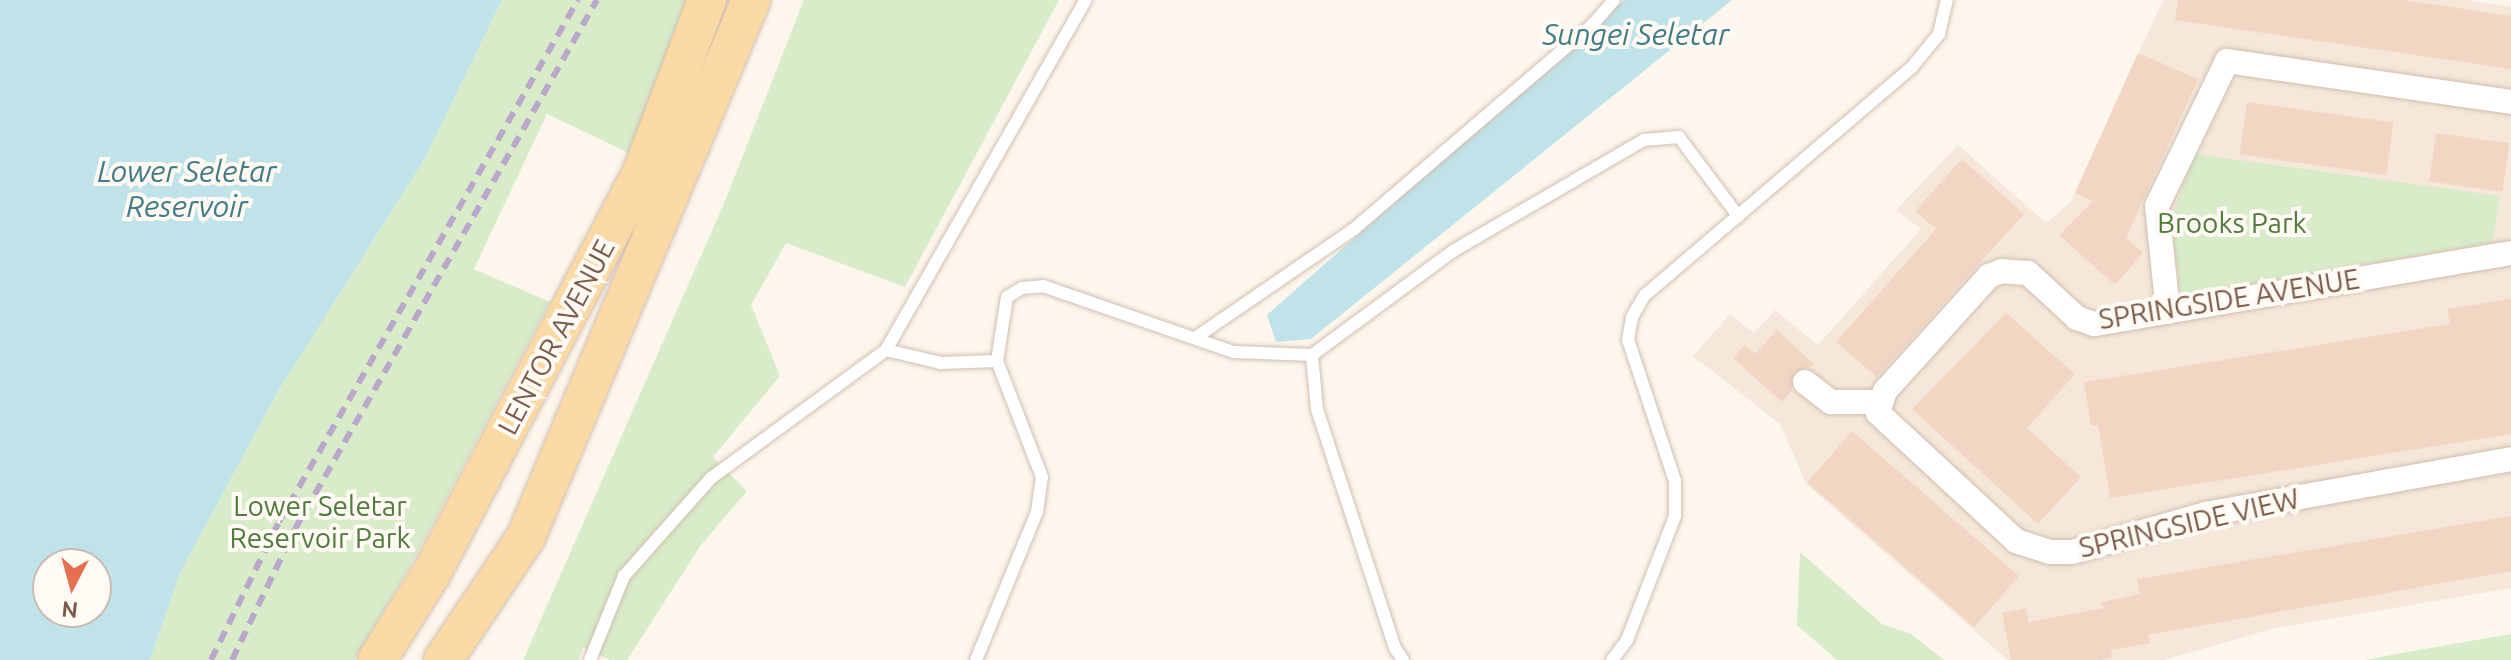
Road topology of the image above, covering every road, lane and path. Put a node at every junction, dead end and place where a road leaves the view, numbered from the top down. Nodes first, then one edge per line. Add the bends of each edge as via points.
1 (707, 0) edge
2 (751, 0) edge
3 (1086, 0) edge
4 (1614, 0) edge
5 (1947, 0) edge
6 (2511, 102) edge
7 (1738, 216) junction
8 (2511, 253) edge
9 (2168, 312) junction
10 (1195, 338) junction
11 (886, 350) junction
12 (1312, 355) junction
13 (997, 361) junction
14 (1805, 382) dead end
15 (1879, 402) junction
16 (2511, 459) edge
17 (491, 585) junction
18 (377, 660) edge
19 (443, 660) edge
20 (469, 660) edge
21 (590, 660) edge
22 (976, 660) edge
23 (1403, 660) edge
24 (1612, 660) edge

1 - 18 main road, LENTOR AVENUE via 642,172 431,574
2 - 17 main road, LENTOR AVENUE via 526,537
3 - 11 lane
4 - 10 lane via 1594,23 1354,229
5 - 7 lane via 1939,34 1912,67
6 - 9 street via 2227,61 2157,206
7 - 12 lane via 1679,137 1644,140 1453,251
7 - 24 lane via 1644,296 1632,317 1628,340 1675,481 1675,516 1627,640
8 - 9 street, SPRINGSIDE AVENUE
9 - 15 street, SPRINGSIDE AVENUE via 2094,324 2077,318 2028,273 2002,271 1989,276
10 - 12 lane via 1234,352
10 - 13 lane via 1043,286 1022,288 1007,297 1002,310
11 - 13 lane via 941,363
11 - 21 lane via 711,478 624,576
12 - 23 lane via 1317,409 1390,635
13 - 22 lane via 1042,477 1037,512
14 - 15 street via 1831,402
15 - 16 street, SPRINGSIDE VIEW via 1878,413 1887,425 2016,541 2050,552 2072,552 2206,514
17 - 19 main road, LENTOR AVENUE
17 - 20 main road

